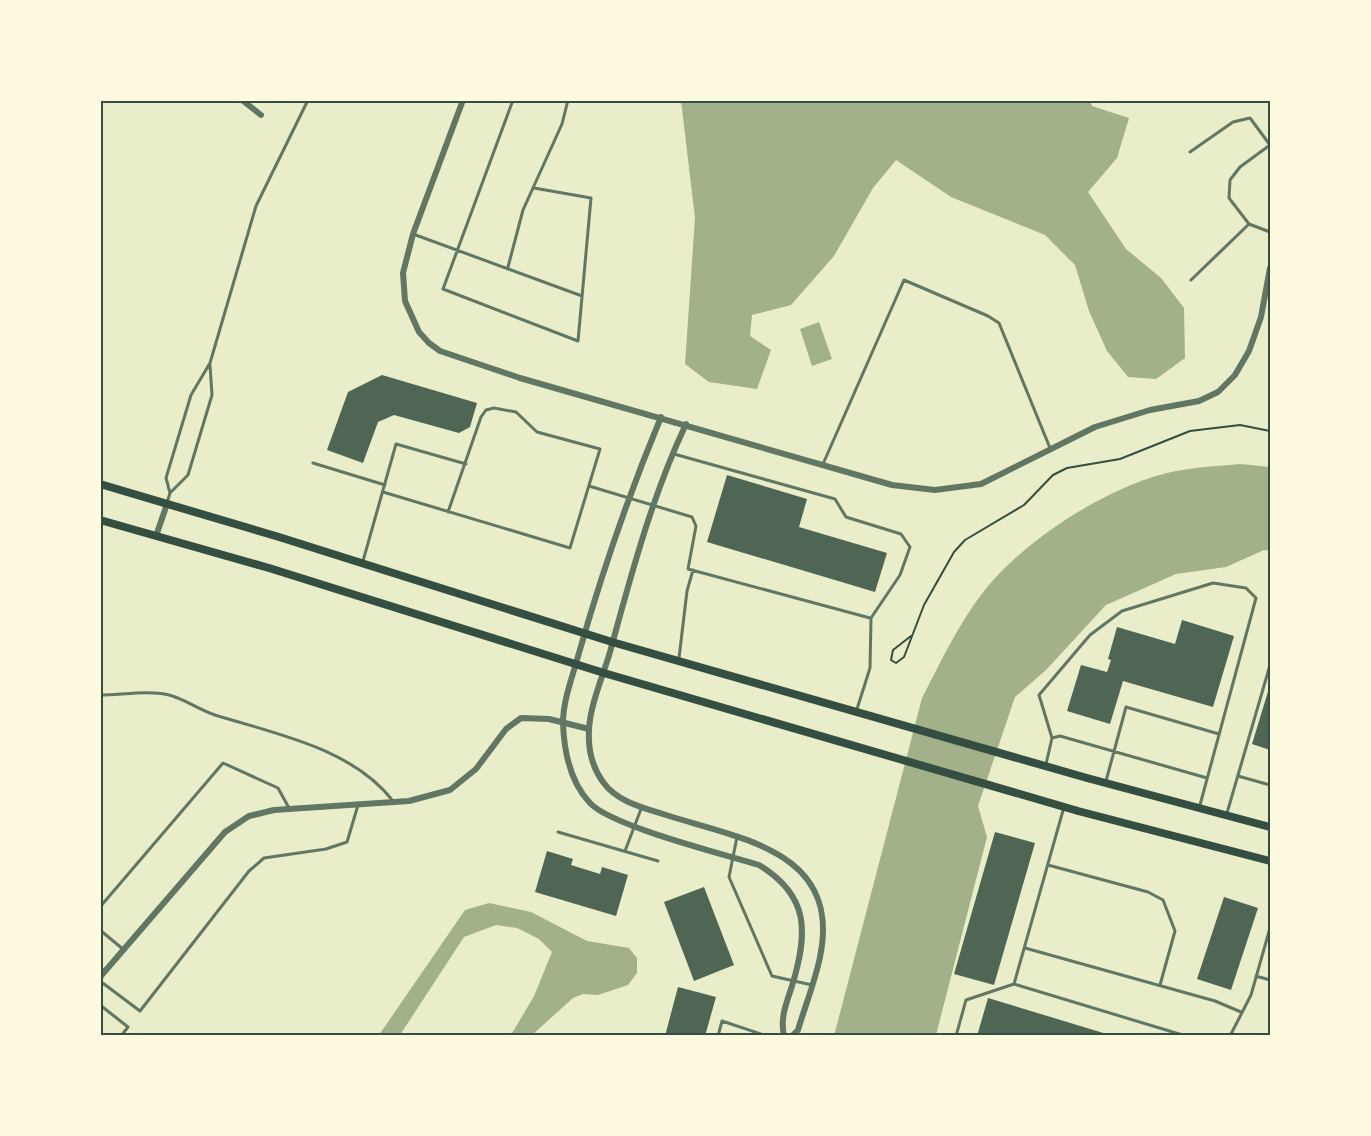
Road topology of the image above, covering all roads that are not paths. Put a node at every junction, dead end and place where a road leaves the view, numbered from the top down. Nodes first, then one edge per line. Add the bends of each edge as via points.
1 (242, 100) edge
2 (308, 100) edge
3 (463, 100) edge
4 (513, 100) edge
5 (568, 100) edge
6 (261, 115) dead end
7 (1270, 145) edge
8 (1190, 152) dead end
9 (534, 188) junction
10 (1249, 224) junction
11 (1270, 232) edge
12 (413, 234) junction
13 (457, 250) junction
14 (507, 268) junction
15 (1270, 268) edge
16 (1191, 280) dead end
17 (582, 296) junction
18 (210, 363) junction
19 (661, 417) junction
20 (686, 424) junction
21 (1050, 449) junction
22 (672, 453) junction
23 (314, 463) dead end
24 (466, 464) junction
25 (823, 465) junction
26 (100, 484) edge
27 (385, 485) junction
28 (589, 486) junction
29 (382, 492) junction
30 (170, 494) junction
31 (627, 498) junction
32 (167, 504) junction
33 (652, 506) junction
34 (448, 512) junction
35 (100, 520) edge
36 (156, 536) junction
37 (363, 563) junction
38 (693, 570) junction
39 (871, 618) junction
40 (585, 633) junction
41 (612, 642) junction
42 (678, 660) junction
43 (576, 665) junction
44 (1270, 665) edge
45 (604, 673) junction
46 (100, 695) edge
47 (856, 712) junction
48 (563, 722) junction
49 (589, 729) junction
50 (1219, 734) junction
51 (1052, 738) junction
52 (1114, 751) junction
53 (1046, 766) junction
54 (1238, 776) junction
55 (1208, 778) junction
56 (1106, 783) junction
57 (1270, 785) edge
58 (394, 802) junction
59 (358, 805) junction
60 (642, 807) junction
61 (1065, 807) junction
62 (1199, 807) junction
63 (290, 809) junction
64 (1226, 814) junction
65 (635, 826) junction
66 (1270, 827) edge
67 (558, 832) dead end
68 (737, 837) junction
69 (625, 851) junction
70 (731, 857) junction
71 (658, 861) dead end
72 (1270, 861) edge
73 (1048, 864) junction
74 (100, 907) edge
75 (1270, 928) edge
76 (100, 930) edge
77 (1025, 948) junction
78 (124, 950) junction
79 (1256, 976) junction
80 (100, 979) edge
81 (1270, 980) edge
82 (794, 981) junction
83 (1014, 984) junction
84 (812, 985) junction
85 (1160, 985) junction
86 (100, 1005) edge
87 (1241, 1012) junction
88 (121, 1035) edge
89 (718, 1035) edge
90 (767, 1035) edge
91 (784, 1035) edge
92 (792, 1035) edge
93 (956, 1035) edge
94 (1186, 1035) edge
95 (1230, 1035) edge

1 - 6 street
2 - 18 lane via 256,206
3 - 12 street
4 - 13 lane
5 - 9 lane via 562,124
7 - 8 lane via 1250,118 1233,122
7 - 10 lane via 1240,167 1230,180 1229,198
9 - 14 lane
9 - 17 lane via 591,198
10 - 11 lane
10 - 16 lane
12 - 13 lane
12 - 19 street via 403,273 405,301 419,332 429,343 440,351 520,378
13 - 14 lane
13 - 17 lane via 443,289 578,341
14 - 17 lane
15 - 21 street via 1261,317 1249,351 1235,375 1218,392 1095,427
18 - 30 lane via 191,395 166,478
18 - 30 lane via 212,395 188,475
19 - 20 street
19 - 31 street
20 - 22 street
20 - 25 street
21 - 25 street via 981,484 935,490 892,485
21 - 25 lane via 999,323 904,279
22 - 33 street
22 - 39 lane via 835,499 846,517 901,534 910,547 900,574
23 - 27 lane
24 - 27 lane via 396,444
24 - 28 lane via 481,417 494,408 516,412 537,432 600,449
24 - 34 lane
26 - 32 main road
27 - 29 lane
28 - 31 lane
28 - 34 lane via 570,548
29 - 34 lane
29 - 37 lane
30 - 32 lane
31 - 33 lane
31 - 40 street
32 - 36 street
32 - 37 main road
33 - 38 lane via 692,517 696,526 688,568
33 - 41 street
35 - 36 main road
36 - 43 main road
37 - 40 main road
38 - 39 lane
38 - 42 lane
39 - 47 lane via 870,668
40 - 41 main road
40 - 43 street
41 - 42 main road
41 - 45 street
42 - 47 main road
43 - 45 main road
43 - 48 street
44 - 54 lane
45 - 49 street
45 - 61 main road
46 - 58 lane via 168,695 334,754 380,785
47 - 53 main road
48 - 49 street
48 - 58 street via 521,718 506,729 476,770 450,790
48 - 65 street via 568,763 577,787 591,805 613,819
49 - 60 street via 591,759 603,783 623,800
50 - 51 lane via 1256,598 1246,588 1213,583 1122,611 1090,635 1039,695
50 - 52 lane via 1126,707
50 - 55 lane
51 - 52 lane via 1060,736
51 - 53 lane
52 - 55 lane
52 - 56 lane
53 - 56 main road
54 - 57 lane
54 - 64 lane
55 - 62 lane
56 - 62 main road
58 - 59 street
59 - 63 street
59 - 80 lane via 347,842 264,858 249,871 140,1011
60 - 65 lane
60 - 68 street
61 - 72 main road
61 - 73 lane
62 - 64 main road
63 - 74 lane via 278,788 223,764
63 - 78 street via 249,816 225,832
64 - 66 main road
65 - 69 lane
65 - 70 street
67 - 69 lane
68 - 70 lane
68 - 84 street via 795,863 818,895 823,924
69 - 71 lane
70 - 82 lane via 729,877 772,976
70 - 82 street via 759,865 780,878 794,896 801,911 802,940
73 - 77 lane
73 - 85 lane via 1148,892 1163,900 1175,931
75 - 79 lane
76 - 78 lane
77 - 83 lane
77 - 85 lane
78 - 80 street
79 - 81 lane
79 - 87 lane
82 - 84 lane
82 - 91 street via 781,1022
83 - 93 lane via 966,1000
83 - 94 lane
84 - 92 street via 798,1030
85 - 87 lane
86 - 88 lane via 128,1027
87 - 95 lane
89 - 90 lane via 722,1021

